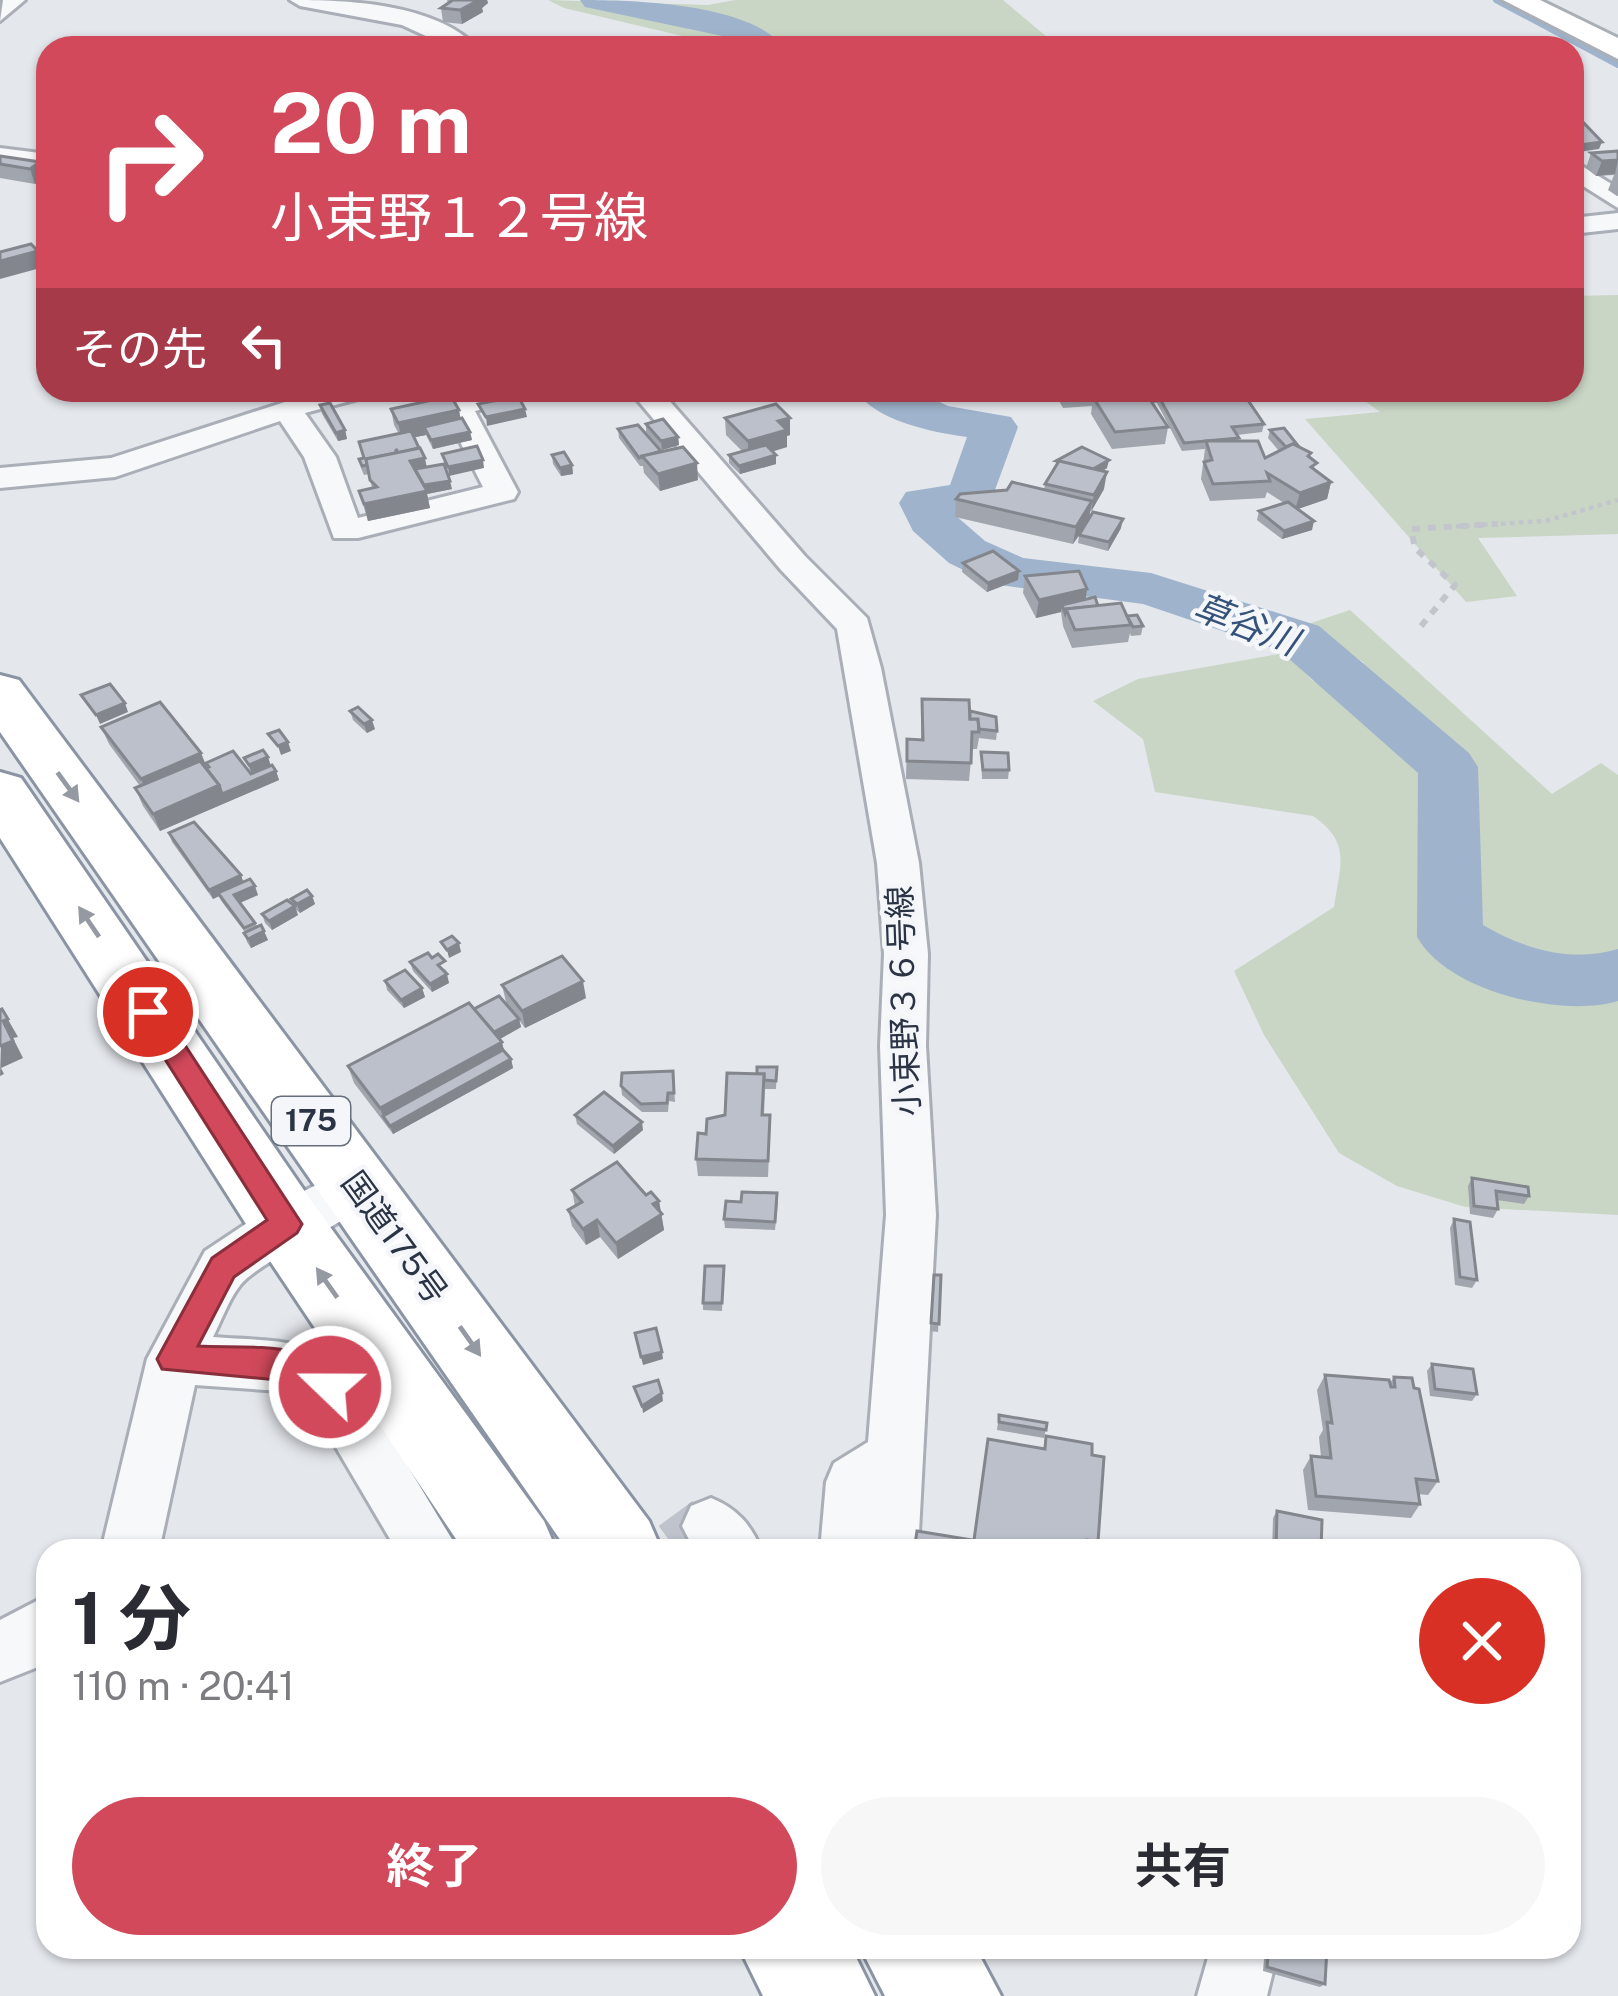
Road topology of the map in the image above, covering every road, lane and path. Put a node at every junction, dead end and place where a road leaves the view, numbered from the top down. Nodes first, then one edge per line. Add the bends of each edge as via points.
1 (15, 0) edge
2 (300, 0) edge
3 (1516, 0) edge
4 (0, 15) edge
5 (452, 36) edge
6 (1618, 50) edge
7 (0, 155) edge
8 (36, 160) edge
9 (1584, 176) edge
10 (1618, 200) edge
11 (1618, 211) edge
12 (1584, 212) edge
13 (1618, 221) edge
14 (1584, 225) edge
15 (311, 402) edge
16 (474, 402) edge
17 (654, 402) edge
18 (457, 406) junction
19 (287, 408) junction
20 (414, 417) edge
21 (0, 478) edge
22 (1618, 500) edge
23 (1420, 626) dead end
24 (0, 692) edge
25 (0, 792) edge
26 (358, 1185) junction
27 (286, 1224) junction
28 (174, 1359) junction
29 (895, 1457) junction
30 (133, 1539) edge
31 (423, 1539) edge
32 (506, 1539) edge
33 (610, 1539) edge
34 (850, 1539) edge
35 (890, 1539) edge
36 (798, 1959) edge
37 (920, 1959) edge
38 (1242, 1959) edge
39 (824, 1996) edge
40 (950, 1996) edge
41 (1232, 1996) edge

1 - 4 street
2 - 5 street
3 - 6 main road
7 - 8 street
9 - 10 street
11 - 12 street
13 - 14 street
15 - 19 street
16 - 18 street
17 - 29 street, 小束野３６号線 via 854,626 898,863 906,954 910,1215
18 - 19 street via 502,492 346,531 320,457
18 - 20 street
19 - 21 street via 115,467
22 - 23 path via 1545,521 1412,529 1415,548 1456,584
24 -> 26 highway, 国道175号 / 175
27 -> 25 highway, 175
26 - 27 street
26 -> 33 highway, 国道175号 / 175
27 - 28 street via 223,1267
32 -> 27 highway, 175
28 - 30 street
28 - 31 street via 306,1368 330,1387
29 - 34 street via 854,1482
29 - 35 street, 小束野３６号線
36 - 39 highway
37 - 40 highway
38 - 41 street

